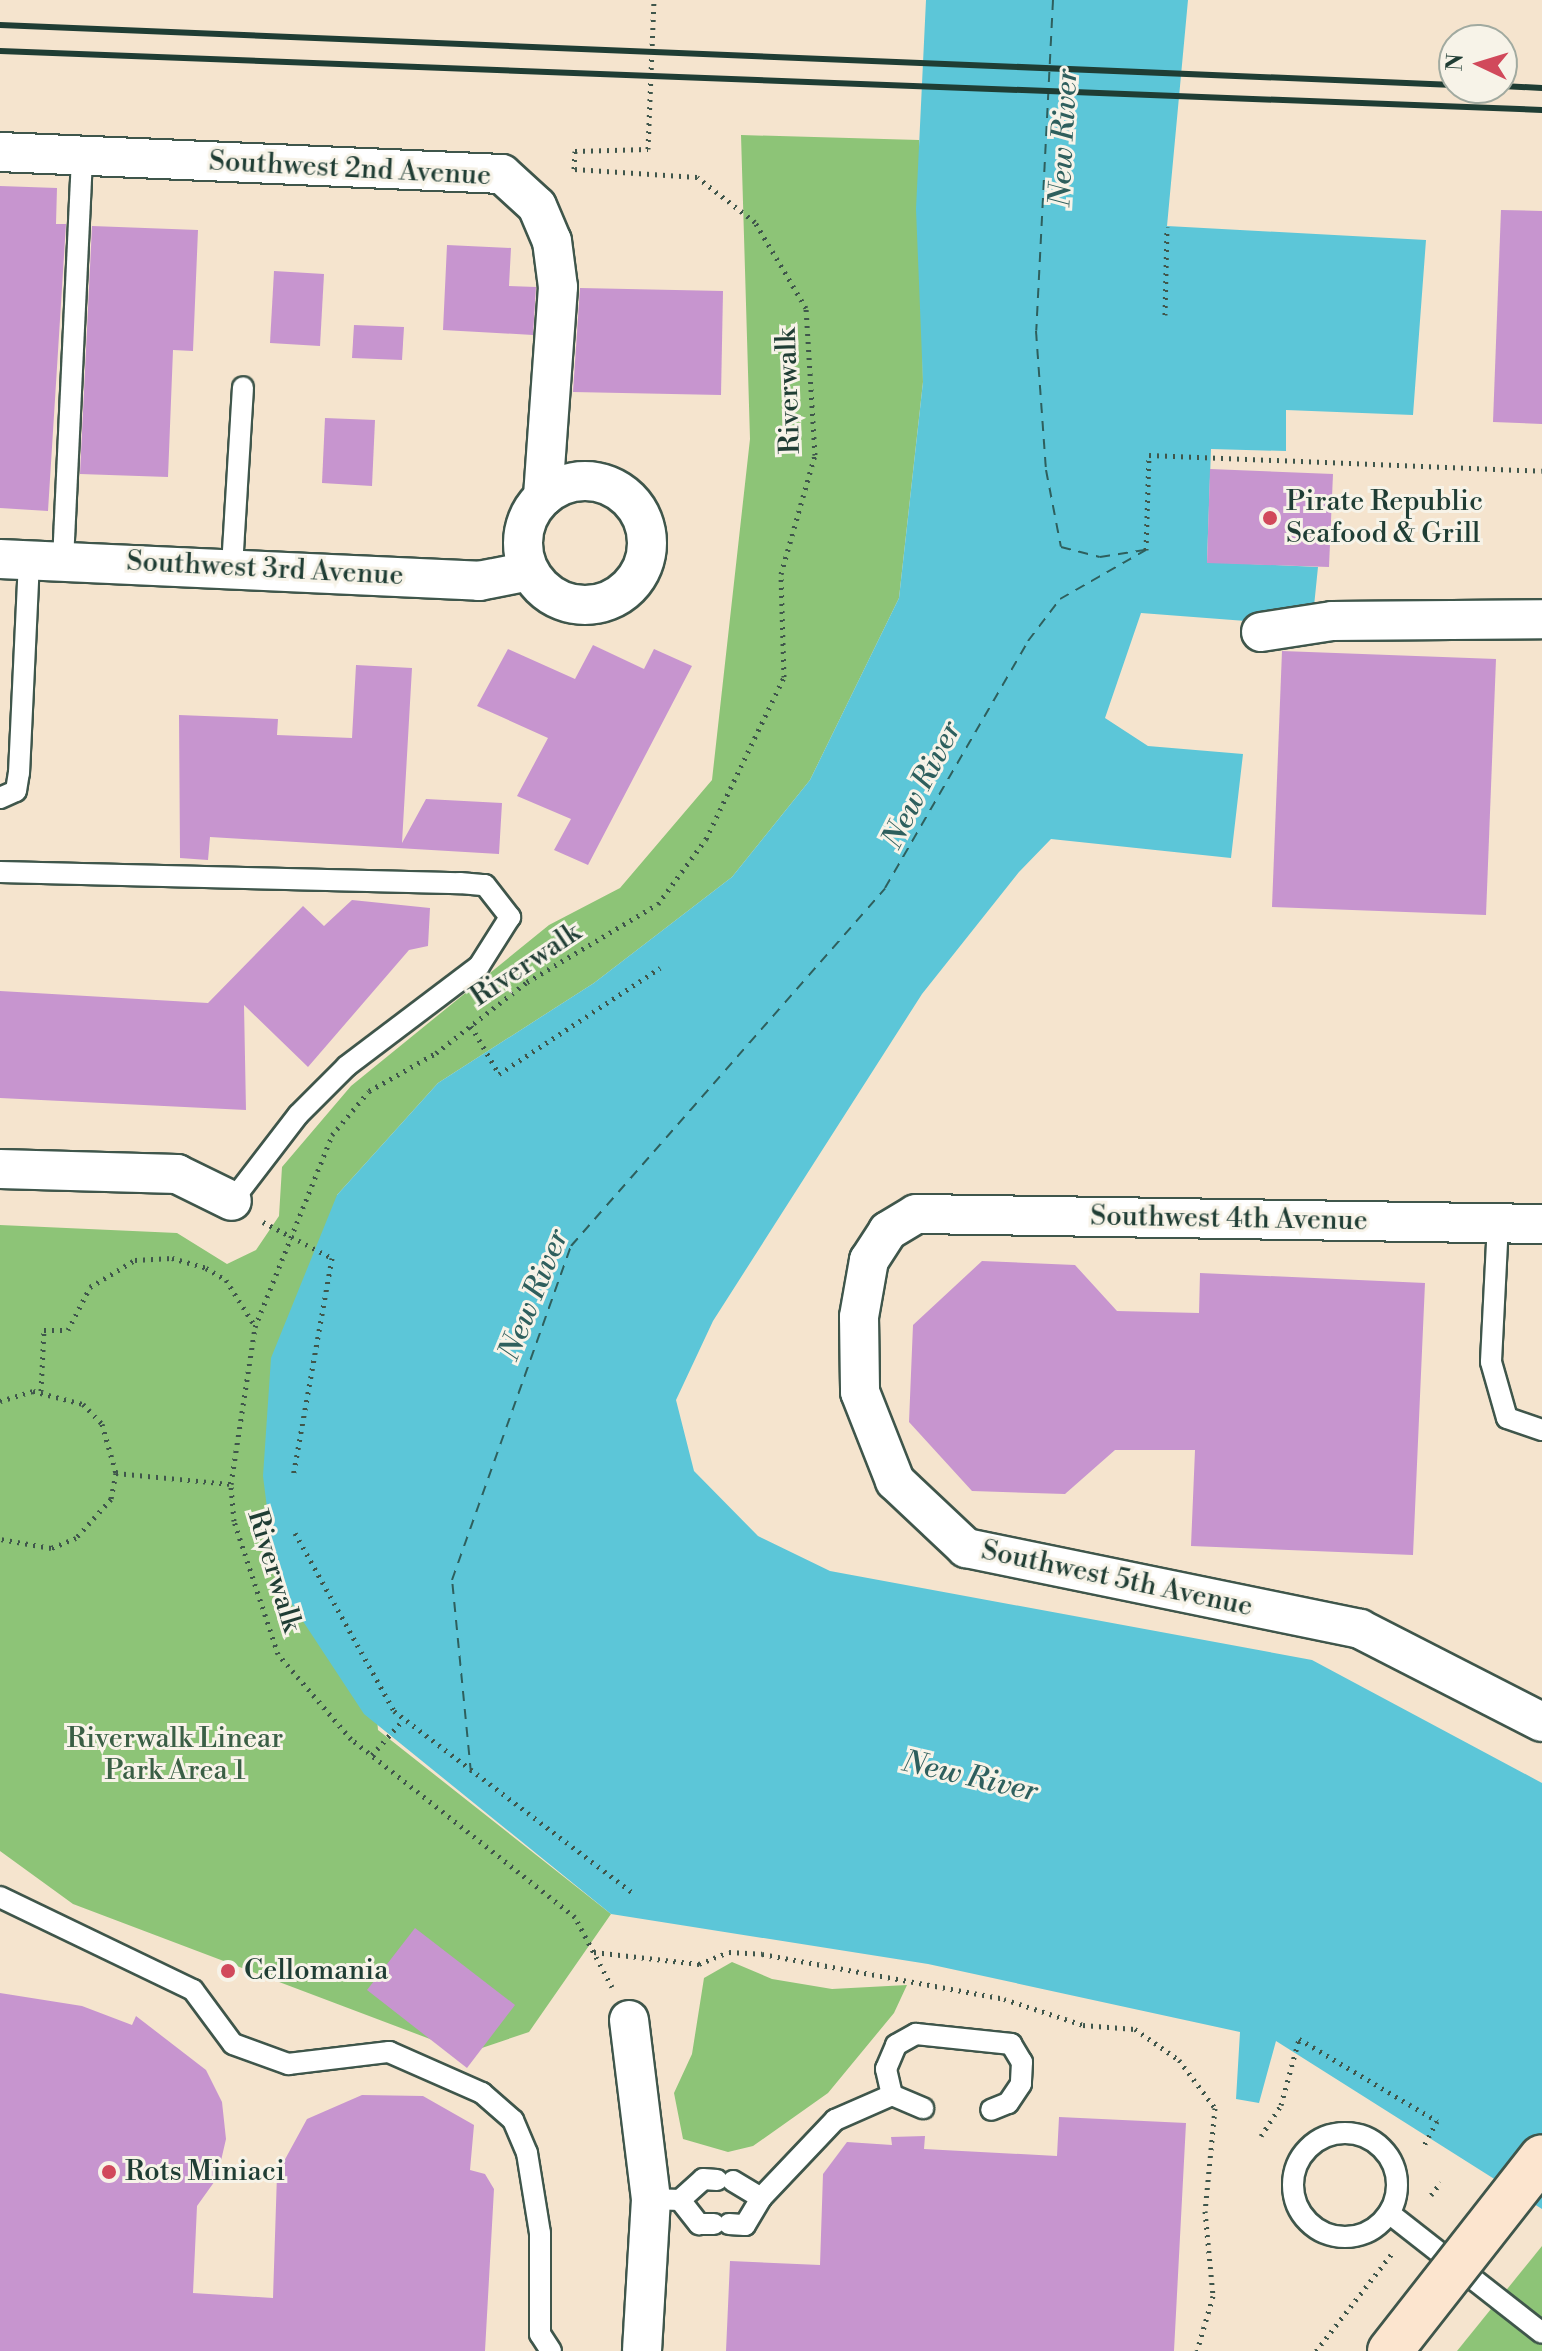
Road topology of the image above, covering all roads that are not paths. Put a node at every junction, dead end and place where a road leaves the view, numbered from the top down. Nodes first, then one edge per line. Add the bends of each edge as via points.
1 (0, 152) edge
2 (82, 156) junction
3 (243, 387) dead end
4 (543, 497) junction
5 (31, 560) edge
6 (232, 567) junction
7 (529, 571) junction
8 (1542, 619) edge
9 (1261, 632) dead end
10 (0, 798) edge
11 (0, 872) edge
12 (0, 1169) edge
13 (232, 1201) joint
14 (916, 1214) joint
15 (1498, 1223) junction
16 (1542, 1224) edge
17 (1542, 1430) edge
18 (1542, 1722) edge
19 (0, 1897) edge
20 (629, 2020) road end
21 (892, 2095) junction
22 (923, 2108) dead end
23 (991, 2110) dead end
24 (1542, 2157) edge
25 (761, 2198) junction
26 (666, 2200) junction
27 (1389, 2213) junction
28 (1542, 2333) edge
29 (546, 2342) edge
30 (642, 2351) edge
31 (1390, 2351) edge

1 - 2 street, Southwest 2nd Avenue
2 - 4 street, Southwest 2nd Avenue via 502,174 537,206 554,256
2 - 5 lane
3 - 6 lane
4 - 7 street via 524,531
4 - 7 street via 581,480 620,491 635,505 648,544 634,583 599,605 558,600
5 - 6 street, Southwest 3rd Avenue
5 - 10 lane via 19,773 16,791
6 - 7 street, Southwest 3rd Avenue via 479,581
8 - 9 street via 1332,621
11 - 13 lane via 485,885 510,917 479,966 347,1066 308,1105
12 - 13 street via 177,1174
14 - 15 street, Southwest 4th Avenue
14 - 18 street, Southwest 5th Avenue via 888,1231 869,1260 859,1317 860,1392 895,1481 966,1548 1360,1629
15 - 16 street, Southwest 4th Avenue
15 - 17 lane via 1491,1362 1507,1418
19 - 29 lane via 193,1990 233,2044 288,2064 389,2052 482,2093 513,2120 527,2153 540,2233
20 - 26 street
21 - 22 lane
21 - 23 lane via 886,2069 896,2045 916,2034 993,2037 1011,2044 1022,2062 1021,2084 1008,2103
21 - 25 lane via 835,2120
24 - 31 main road, bridge
25 - 26 lane via 725,2180 703,2179
25 - 26 lane via 745,2225 699,2224
26 - 30 street
27 - 27 lane via 1396,2172 1378,2145 1345,2133 1311,2145 1300,2159 1294,2195 1325,2234 1357,2236
27 - 28 lane

